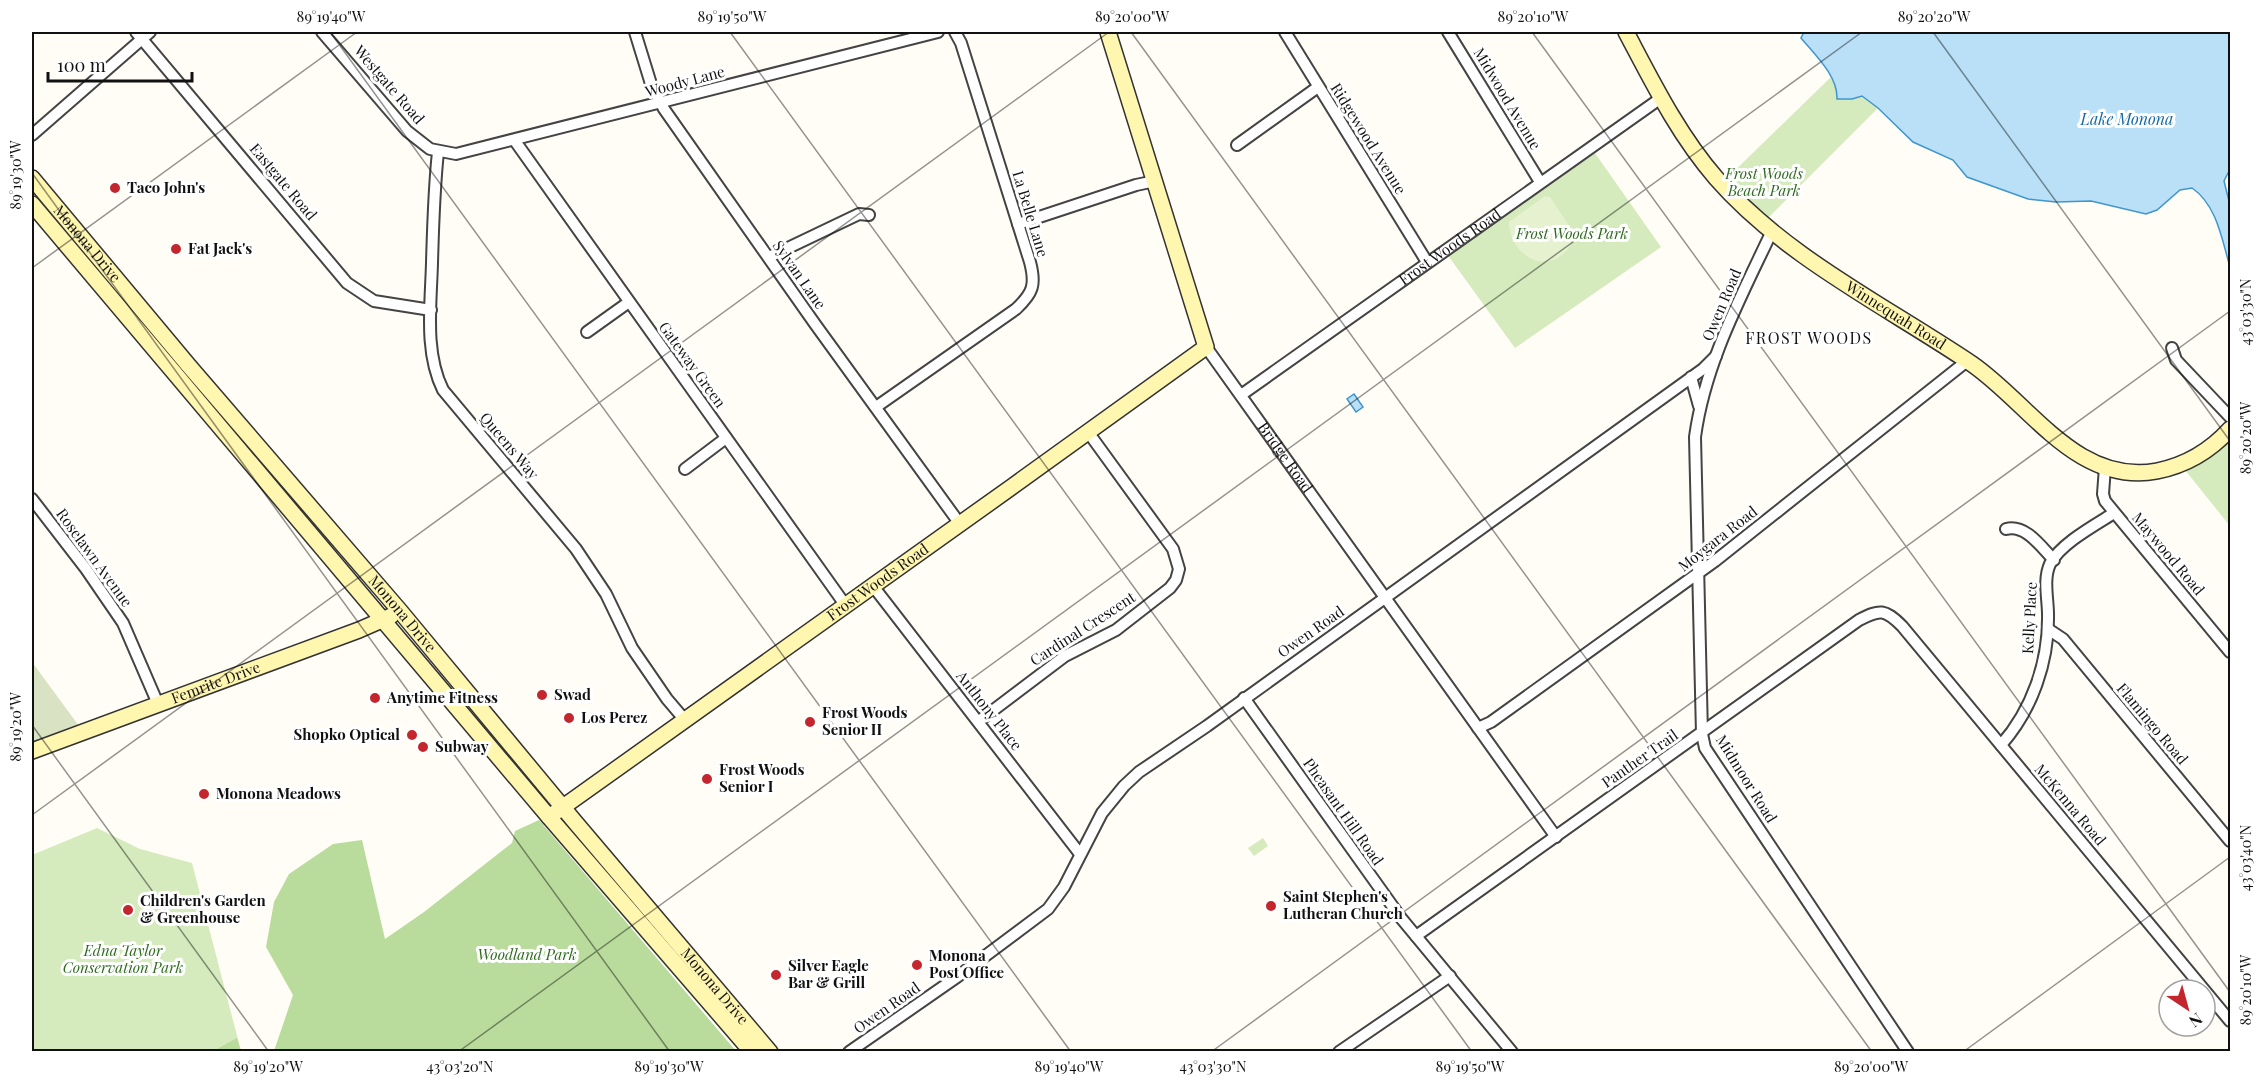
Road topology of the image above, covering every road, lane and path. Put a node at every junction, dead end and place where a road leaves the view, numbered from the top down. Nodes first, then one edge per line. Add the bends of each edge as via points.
1 (322, 32) edge
2 (635, 32) edge
3 (939, 32) edge
4 (955, 32) edge
5 (1108, 32) edge
6 (1285, 32) edge
7 (1448, 32) edge
8 (1626, 32) edge
9 (143, 34) edge
10 (1318, 87) junction
11 (1661, 98) junction
12 (661, 104) junction
13 (32, 135) edge
14 (515, 141) junction
15 (1237, 145) dead end
16 (438, 152) junction
17 (32, 178) edge
18 (1155, 181) junction
19 (1540, 182) junction
20 (32, 204) edge
21 (869, 215) dead end
22 (1018, 224) junction
23 (1772, 231) junction
24 (770, 257) junction
25 (1428, 262) junction
26 (629, 302) junction
27 (431, 310) junction
28 (586, 332) dead end
29 (1206, 347) junction
30 (2172, 348) dead end
31 (1716, 356) junction
32 (1967, 362) junction
33 (1691, 377) junction
34 (1241, 395) junction
35 (876, 406) junction
36 (1699, 407) junction
37 (2230, 417) edge
38 (2230, 429) edge
39 (1088, 432) junction
40 (726, 438) junction
41 (2105, 467) junction
42 (685, 469) dead end
43 (32, 499) edge
44 (2114, 513) junction
45 (960, 524) junction
46 (2006, 529) dead end
47 (2054, 560) junction
48 (1699, 573) junction
49 (873, 586) junction
50 (1386, 598) junction
51 (846, 606) junction
52 (400, 610) junction
53 (1884, 612) joint
54 (384, 620) junction
55 (2048, 629) junction
56 (2230, 652) edge
57 (1244, 698) junction
58 (158, 704) junction
59 (684, 719) junction
60 (978, 721) junction
61 (1478, 728) junction
62 (1702, 734) junction
63 (2001, 745) junction
64 (32, 751) edge
65 (562, 807) junction
66 (549, 817) junction
67 (1556, 837) junction
68 (2230, 842) edge
69 (1080, 854) junction
70 (1416, 936) junction
71 (1450, 976) junction
72 (2230, 1021) edge
73 (851, 1051) edge
74 (1340, 1051) edge
75 (752, 1052) edge
76 (770, 1052) edge
77 (1512, 1052) edge
78 (1908, 1052) edge

1 - 16 street, Westgate Road via 401,124 425,146
2 - 12 street, Sylvan Lane
3 - 12 street, Woody Lane
4 - 22 street, La Belle Lane
5 - 18 street, Bridge Road
6 - 10 street, Ridgewood Avenue
7 - 19 street, Midwood Avenue
8 - 11 street, Winnequah Road
9 - 13 street
9 - 27 street, Eastgate Road via 347,283 375,301
10 - 15 street
10 - 25 street, Ridgewood Avenue
11 - 19 street, Frost Woods Road
11 - 23 street, Winnequah Road via 1716,177
12 - 14 street, Woody Lane
12 - 24 street, Sylvan Lane
14 - 16 street, Woody Lane via 469,153
14 - 26 street, Gateway Green
16 - 27 street, Queens Way
17 - 52 street, Monona Drive
18 - 22 street
18 - 29 street, Bridge Road
19 - 25 street, Frost Woods Road
20 - 54 street, Monona Drive
21 - 24 street via 859,214
22 - 35 street, La Belle Lane via 1034,278 1029,296
23 - 31 street, Owen Road
23 - 32 street, Winnequah Road
24 - 35 street, Sylvan Lane
25 - 34 street, Frost Woods Road
26 - 28 street
26 - 40 street, Gateway Green
27 - 59 street, Queens Way via 433,357 443,390 576,549 606,594 632,648
29 - 34 street, Bridge Road
29 - 39 street, Frost Woods Road
30 - 37 street via 2176,360
31 - 33 street, Owen Road
31 - 36 street, Midmoor Road
32 - 41 street, Winnequah Road via 2073,451
32 - 48 street, Moygara Road
33 - 36 street, Midmoor Road
33 - 50 street, Owen Road
34 - 50 street, Bridge Road
35 - 45 street, Sylvan Lane
36 - 48 street, Midmoor Road via 1695,436
38 - 41 street, Winnequah Road via 2200,455 2181,465 2136,473
39 - 45 street, Frost Woods Road
39 - 60 street, Cardinal Crescent via 1171,547 1179,569 1176,580 1116,630 1065,656
40 - 42 street
40 - 51 street, Gateway Green
41 - 44 street, Maywood Road via 2103,494
43 - 58 street, Roselawn Avenue via 123,623
44 - 47 street via 2070,543
44 - 56 street, Maywood Road
45 - 49 street, Frost Woods Road
46 - 47 street via 2024,532
47 - 55 street, Kelly Place via 2047,580
48 - 61 street, Moygara Road
48 - 62 street, Midmoor Road
49 - 51 street, Frost Woods Road
49 - 60 street, Anthony Place
50 - 57 street, Owen Road
50 - 61 street, Bridge Road
51 - 59 street, Frost Woods Road
52 - 54 street, Femrite Drive
52 - 65 street, Monona Drive
53 - 62 street, Panther Trail via 1859,620
53 - 63 street, McKenna Road via 1902,626
54 - 58 street, Femrite Drive
54 - 66 street, Monona Drive
55 - 63 street, Kelly Place via 2044,660 2029,705
55 - 68 street, Flamingo Road via 2063,639
57 - 69 street, Owen Road via 1125,784 1102,813
57 - 70 street, Pheasant Hill Road
58 - 64 street, Femrite Drive
59 - 65 street, Frost Woods Road
60 - 69 street, Anthony Place
61 - 67 street, Bridge Road
62 - 67 street, Panther Trail
62 - 78 street, Midmoor Road via 1706,748
63 - 72 street, McKenna Road
65 - 66 street, Frost Woods Road
65 - 76 street, Monona Drive
66 - 75 street, Monona Drive
67 - 70 street, Panther Trail
69 - 73 street, Owen Road via 1046,911
70 - 71 street, Pheasant Hill Road
71 - 74 street
71 - 77 street, Pheasant Hill Road

